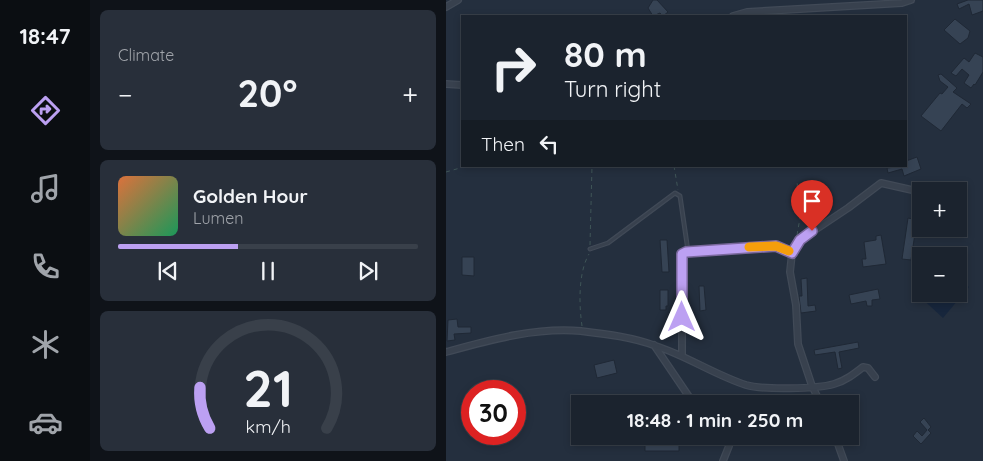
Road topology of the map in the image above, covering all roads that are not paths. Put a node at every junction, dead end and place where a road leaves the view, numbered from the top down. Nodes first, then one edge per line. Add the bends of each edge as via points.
1 (458, 0) edge
2 (911, 0) edge
3 (446, 8) edge
4 (736, 15) edge
5 (446, 84) edge
6 (461, 85) edge
7 (912, 190) edge
8 (590, 249) dead end
9 (688, 251) junction
10 (792, 253) junction
11 (654, 345) junction
12 (446, 352) edge
13 (682, 355) junction
14 (875, 377) dead end
15 (812, 386) junction
16 (688, 395) edge
17 (816, 395) edge
18 (728, 445) edge
19 (838, 445) edge
20 (723, 461) edge
21 (844, 461) edge

1 - 3 street
2 - 4 street
5 - 6 street
7 - 10 street via 881,183 798,243
8 - 9 lane via 608,243 671,194 678,194
9 - 10 street via 776,246
9 - 13 street via 682,254
10 - 15 street via 790,272 798,344
11 - 12 street via 579,331 542,331 516,334
11 - 13 street
11 - 16 street
13 - 15 street via 748,386
14 - 15 street via 863,367 834,384
15 - 17 street
18 - 20 street
19 - 21 street

